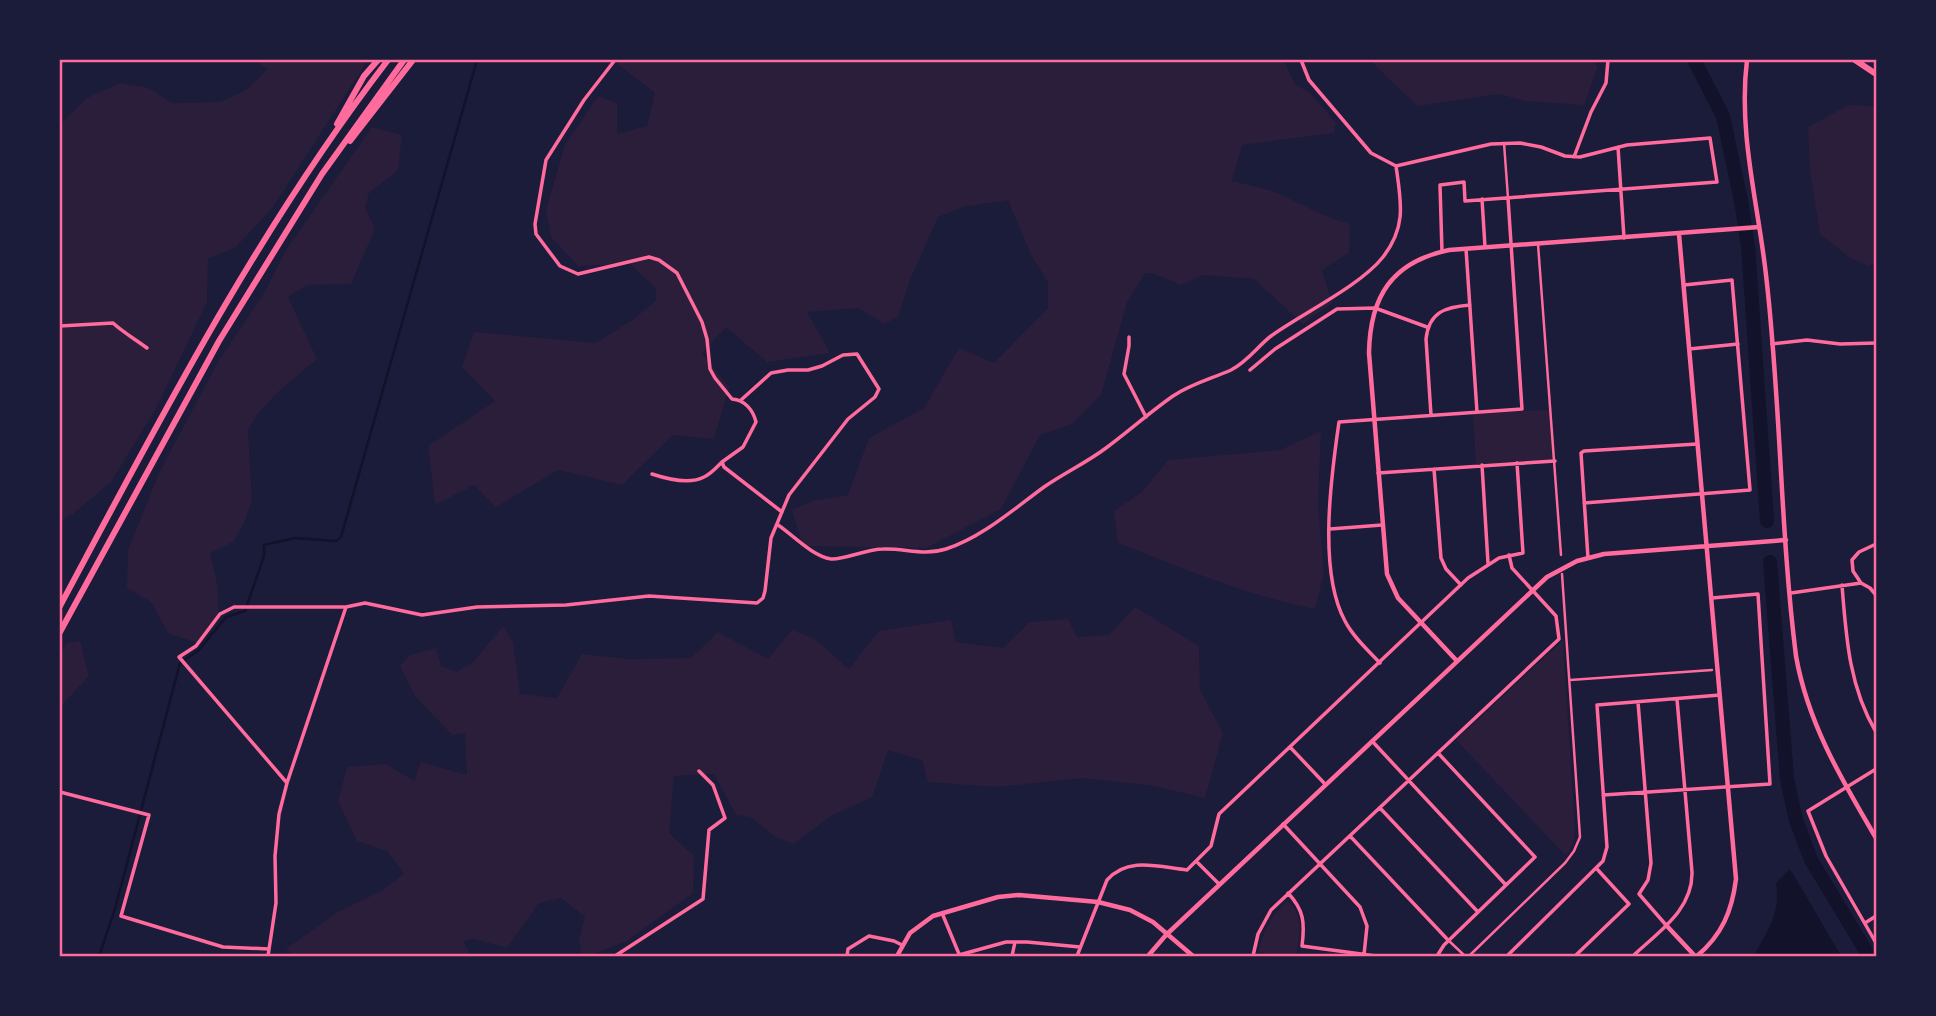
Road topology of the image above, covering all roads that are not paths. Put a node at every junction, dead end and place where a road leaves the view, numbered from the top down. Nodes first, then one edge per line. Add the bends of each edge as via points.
1 (378, 60) edge
2 (388, 60) edge
3 (404, 60) edge
4 (413, 60) edge
5 (614, 60) edge
6 (1301, 60) edge
7 (1608, 60) edge
8 (1747, 60) edge
9 (1855, 60) edge
10 (1877, 74) edge
11 (1504, 143) junction
12 (1618, 147) junction
13 (1574, 157) junction
14 (314, 165) junction
15 (1396, 166) junction
16 (322, 174) junction
17 (1621, 189) junction
18 (1508, 198) junction
19 (1482, 200) junction
20 (1759, 227) junction
21 (1679, 234) junction
22 (1624, 238) junction
23 (1538, 244) junction
24 (1511, 246) junction
25 (1485, 247) junction
26 (1466, 249) junction
27 (1442, 251) junction
28 (1684, 285) junction
29 (1470, 305) junction
30 (1375, 308) junction
31 (60, 326) edge
32 (1427, 327) junction
33 (1129, 337) dead end
34 (1877, 342) edge
35 (1738, 344) junction
36 (1772, 344) junction
37 (147, 348) dead end
38 (1689, 349) junction
39 (1250, 370) dead end
40 (741, 400) junction
41 (1477, 412) junction
42 (1431, 415) junction
43 (1146, 417) junction
44 (1374, 419) junction
45 (1698, 444) junction
46 (1555, 461) junction
47 (722, 462) junction
48 (1517, 463) junction
49 (1482, 465) junction
50 (1434, 469) junction
51 (1378, 473) junction
52 (652, 474) dead end
53 (1702, 494) junction
54 (1584, 503) junction
55 (782, 512) junction
56 (778, 525) junction
57 (1382, 525) junction
58 (1330, 529) junction
59 (1786, 540) junction
60 (1877, 544) edge
61 (1707, 546) junction
62 (1509, 555) junction
63 (1561, 555) dead end
64 (1588, 558) junction
65 (1488, 564) junction
66 (1562, 574) dead end
67 (1861, 583) junction
68 (1461, 585) junction
69 (1842, 585) junction
70 (1532, 590) junction
71 (1791, 593) junction
72 (1877, 595) edge
73 (1712, 598) junction
74 (60, 606) edge
75 (346, 607) junction
76 (1422, 624) junction
77 (60, 632) edge
78 (1457, 661) junction
79 (1380, 663) junction
80 (1712, 670) dead end
81 (1570, 680) junction
82 (1720, 695) junction
83 (1677, 698) junction
84 (1638, 702) junction
85 (1877, 732) edge
86 (1371, 740) junction
87 (1290, 747) junction
88 (1438, 753) junction
89 (1877, 769) edge
90 (699, 772) dead end
91 (1409, 780) junction
92 (286, 783) junction
93 (1325, 784) junction
94 (1728, 787) junction
95 (1846, 787) junction
96 (1685, 789) junction
97 (60, 792) edge
98 (1645, 792) junction
99 (1603, 795) junction
100 (1380, 808) junction
101 (1283, 824) junction
102 (1350, 836) junction
103 (1877, 838) edge
104 (1196, 861) junction
105 (1320, 863) junction
106 (1597, 869) junction
107 (1219, 884) junction
108 (1506, 885) junction
109 (1288, 893) junction
110 (1098, 902) junction
111 (941, 912) junction
112 (1478, 912) junction
113 (1877, 916) edge
114 (1865, 923) junction
115 (1666, 925) junction
116 (1166, 935) junction
117 (1448, 940) junction
118 (1015, 942) junction
119 (1877, 943) edge
120 (902, 945) junction
121 (1080, 947) junction
122 (269, 949) junction
123 (1474, 952) junction
124 (1364, 954) junction
125 (959, 956) edge
126 (268, 957) edge
127 (615, 957) edge
128 (847, 957) edge
129 (897, 957) edge
130 (1013, 957) edge
131 (1077, 957) edge
132 (1148, 957) edge
133 (1193, 957) edge
134 (1253, 957) edge
135 (1377, 957) edge
136 (1437, 957) edge
137 (1467, 957) edge
138 (1478, 957) edge
139 (1507, 957) edge
140 (1575, 957) edge
141 (1633, 957) edge
142 (1696, 957) edge

1 - 14 highway via 364,76
2 - 14 highway
3 - 16 highway
4 - 16 highway
5 - 40 street via 546,160 536,234 561,266 578,274 649,257 677,273 702,322 710,369 732,399
6 - 15 street via 1309,80 1371,153
7 - 13 street via 1606,83
8 - 20 street via 1746,140
9 - 10 highway
11 - 13 street
11 - 15 street
11 - 18 street
12 - 13 street
12 - 17 street
12 - 17 street via 1710,138 1717,182
14 - 74 highway via 244,272
15 - 43 street via 1401,220 1395,237 1373,267 1238,365 1190,386
16 - 77 highway via 219,341
17 - 18 street
17 - 22 street
18 - 19 street
18 - 24 street
19 - 25 street
19 - 27 street via 1465,201 1464,182 1440,185
20 - 21 street
20 - 36 street
21 - 22 street
21 - 28 street
22 - 23 street
23 - 24 street
23 - 46 street
24 - 25 street
24 - 41 street via 1522,409
25 - 26 street
26 - 27 street
26 - 29 street
27 - 30 street via 1420,259 1385,285
28 - 35 street via 1731,281
28 - 38 street
29 - 32 street via 1438,313
29 - 41 street
30 - 32 street
30 - 39 street via 1337,309
30 - 44 street via 1369,332
31 - 37 street via 113,323
32 - 42 street
33 - 43 street via 1124,374
34 - 36 street
35 - 38 street
35 - 53 street via 1750,490
36 - 59 street
38 - 45 street
40 - 47 street via 756,422 743,447
40 - 55 street via 771,373 808,370 849,354 857,354 878,384 878,393 848,419 806,471
41 - 42 street
42 - 44 street
43 - 56 street via 1000,520 944,550 924,553 885,548 832,559
44 - 51 street
44 - 58 street via 1339,422 1329,493
45 - 53 street
45 - 54 street via 1584,451
46 - 48 street
46 - 63 street
47 - 52 street via 695,479 674,481
47 - 55 street
48 - 49 street
48 - 62 street via 1523,553
49 - 50 street
49 - 65 street
50 - 51 street
50 - 68 street via 1441,558
51 - 57 street
53 - 54 street
53 - 61 street
54 - 64 street
55 - 56 street
56 - 75 street via 771,538 765,591 757,603 649,596 422,615 365,603
57 - 58 street
57 - 76 street via 1392,588
58 - 79 street via 1331,575 1339,608 1352,633
59 - 61 street
59 - 71 street
60 - 67 street via 1852,560
61 - 64 street
61 - 73 street
62 - 65 street
62 - 70 street via 1511,568
64 - 70 street via 1563,568
65 - 68 street
66 - 81 street
67 - 69 street
67 - 72 street
68 - 76 street
69 - 71 street
69 - 85 street via 1856,689
70 - 78 street
70 - 88 street via 1556,616 1559,639
71 - 95 street via 1796,656 1807,703
73 - 82 street
73 - 94 street via 1758,594 1770,784
75 - 92 street
75 - 92 street via 234,607 219,614 196,646 179,657
76 - 78 street
76 - 79 street
78 - 86 street
79 - 87 street
80 - 81 street
81 - 123 street via 1580,837 1566,863
82 - 83 street
82 - 94 street
83 - 84 street
83 - 96 street
84 - 98 street
84 - 99 street via 1597,705
86 - 91 street
86 - 93 street
87 - 93 street
87 - 104 street via 1219,814 1211,846
88 - 91 street
88 - 108 street via 1535,857
89 - 95 street
90 - 127 street via 713,785 725,818 709,830 703,899
91 - 100 street
91 - 108 street
92 - 122 street via 279,814 276,903
93 - 101 street
94 - 96 street
94 - 142 street via 1734,895 1721,930
95 - 103 street
95 - 114 street via 1808,811 1826,856
96 - 98 street
96 - 115 street via 1692,881 1687,901
97 - 122 street via 149,815 121,916 223,947
98 - 99 street
98 - 115 street via 1651,863 1639,894
99 - 106 street via 1607,847
100 - 102 street
100 - 112 street
101 - 105 street
101 - 107 street
102 - 105 street
102 - 117 street
104 - 107 street
104 - 110 street via 1187,870 1129,865 1107,880
105 - 109 street
105 - 124 street via 1360,907 1367,926
106 - 139 street
106 - 140 street via 1629,904
107 - 116 street
108 - 112 street
109 - 124 street via 1304,918 1302,946
109 - 134 street via 1266,916
110 - 111 street via 1019,895
110 - 116 street via 1142,915
110 - 121 street
111 - 120 street via 910,933
111 - 125 street
112 - 117 street
113 - 114 street
114 - 119 street
115 - 141 street
115 - 142 street
116 - 132 street
116 - 133 street
117 - 136 street
117 - 137 street
118 - 121 street
118 - 125 street
118 - 130 street
120 - 128 street via 869,936 848,949
120 - 129 street
121 - 131 street
122 - 126 street
123 - 137 street
123 - 138 street
124 - 135 street

